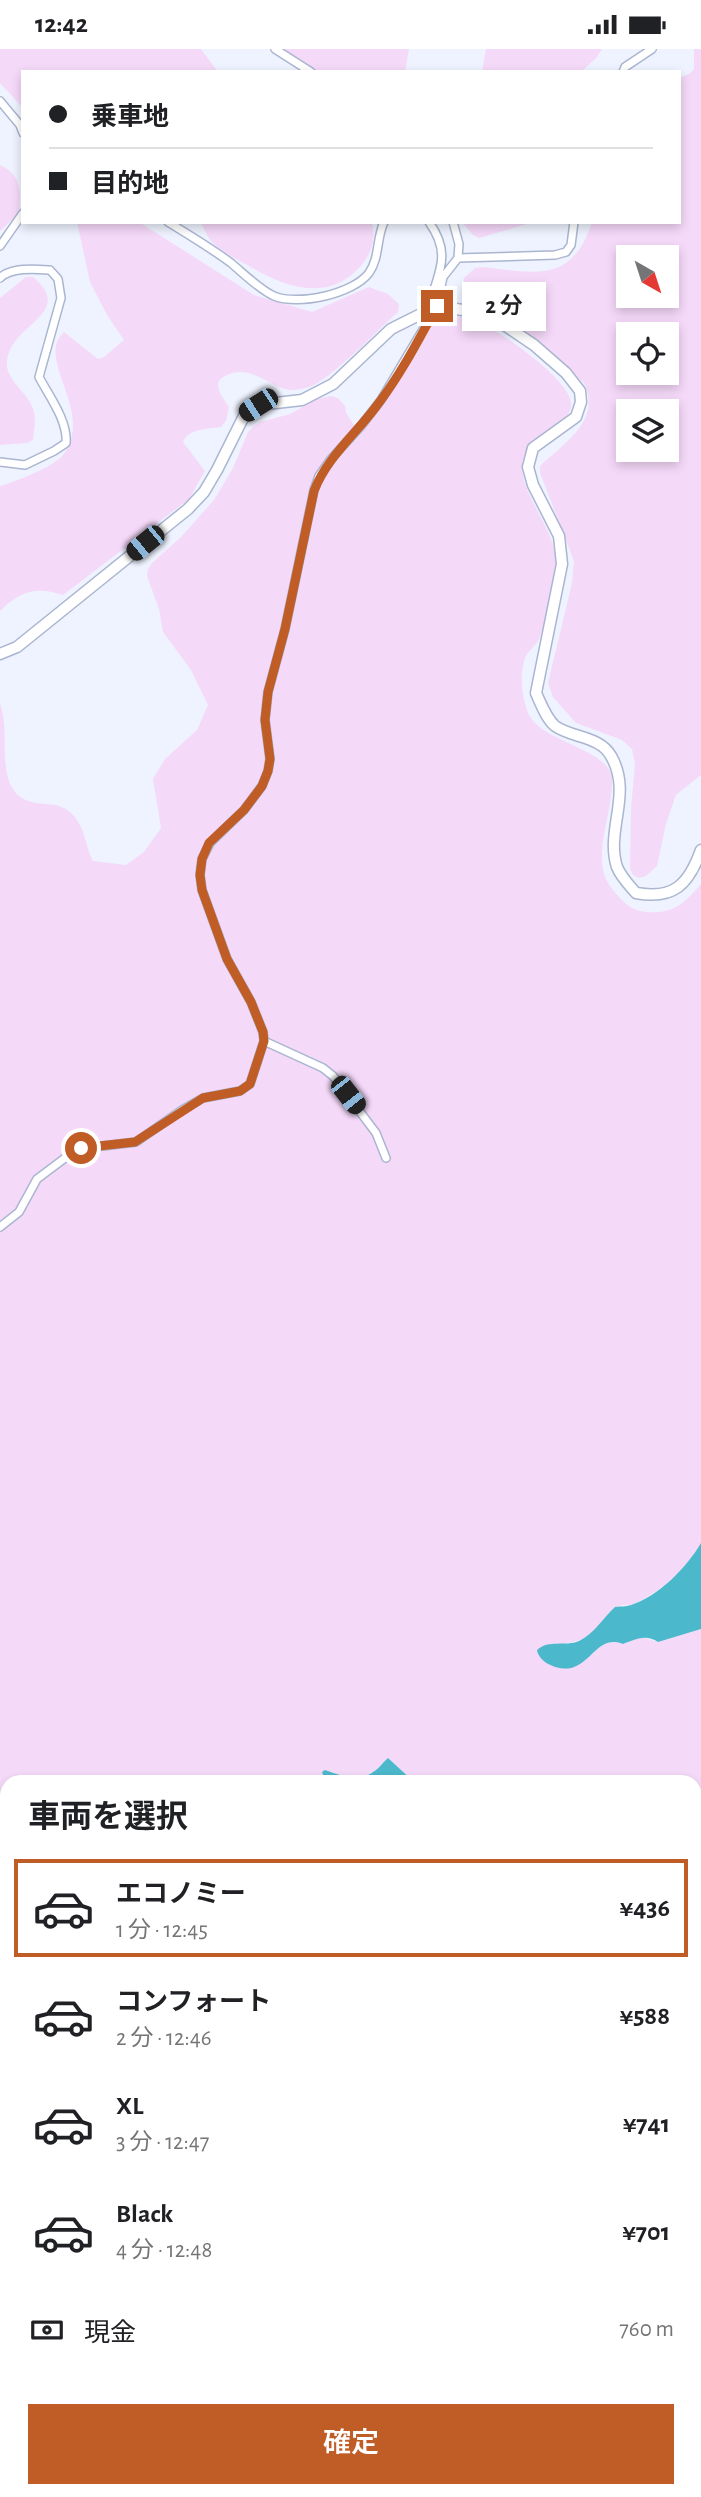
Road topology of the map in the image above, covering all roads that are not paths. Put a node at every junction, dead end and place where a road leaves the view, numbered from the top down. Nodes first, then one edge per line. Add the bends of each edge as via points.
1 (275, 49) edge
2 (652, 49) edge
3 (308, 70) edge
4 (624, 70) edge
5 (0, 101) edge
6 (21, 128) edge
7 (21, 216) edge
8 (170, 224) edge
9 (383, 224) edge
10 (430, 224) edge
11 (454, 224) edge
12 (574, 224) edge
13 (0, 246) edge
14 (458, 258) junction
15 (0, 278) edge
16 (437, 306) junction
17 (0, 462) edge
18 (0, 654) edge
19 (701, 849) edge
20 (264, 1041) junction
21 (386, 1158) dead end
22 (0, 1227) edge

1 - 3 street
2 - 4 street
5 - 6 street
7 - 13 street
8 - 9 street via 274,296 307,300 350,288 368,274 378,254
10 - 16 street via 444,256 430,302
11 - 14 street
12 - 14 street via 566,252
14 - 16 street via 443,277
15 - 17 street via 4,273 38,269 50,270 58,279 61,298 39,377 67,436 66,443 25,465
16 - 18 street via 391,329 333,384 302,400 258,405 245,414 204,492 188,509 17,647
16 - 19 street via 488,314 534,345 580,391 576,417 533,448 528,467 559,536 562,564 536,693 555,725 600,744 611,755 621,785 614,849 618,868 636,893 664,894 684,884
16 - 20 street via 381,400 319,476 268,692 268,771 244,810 217,834 202,859 205,900
20 - 21 street via 333,1076 376,1133
20 - 22 street via 250,1084 240,1091 203,1098 135,1142 77,1149 37,1179 19,1212

